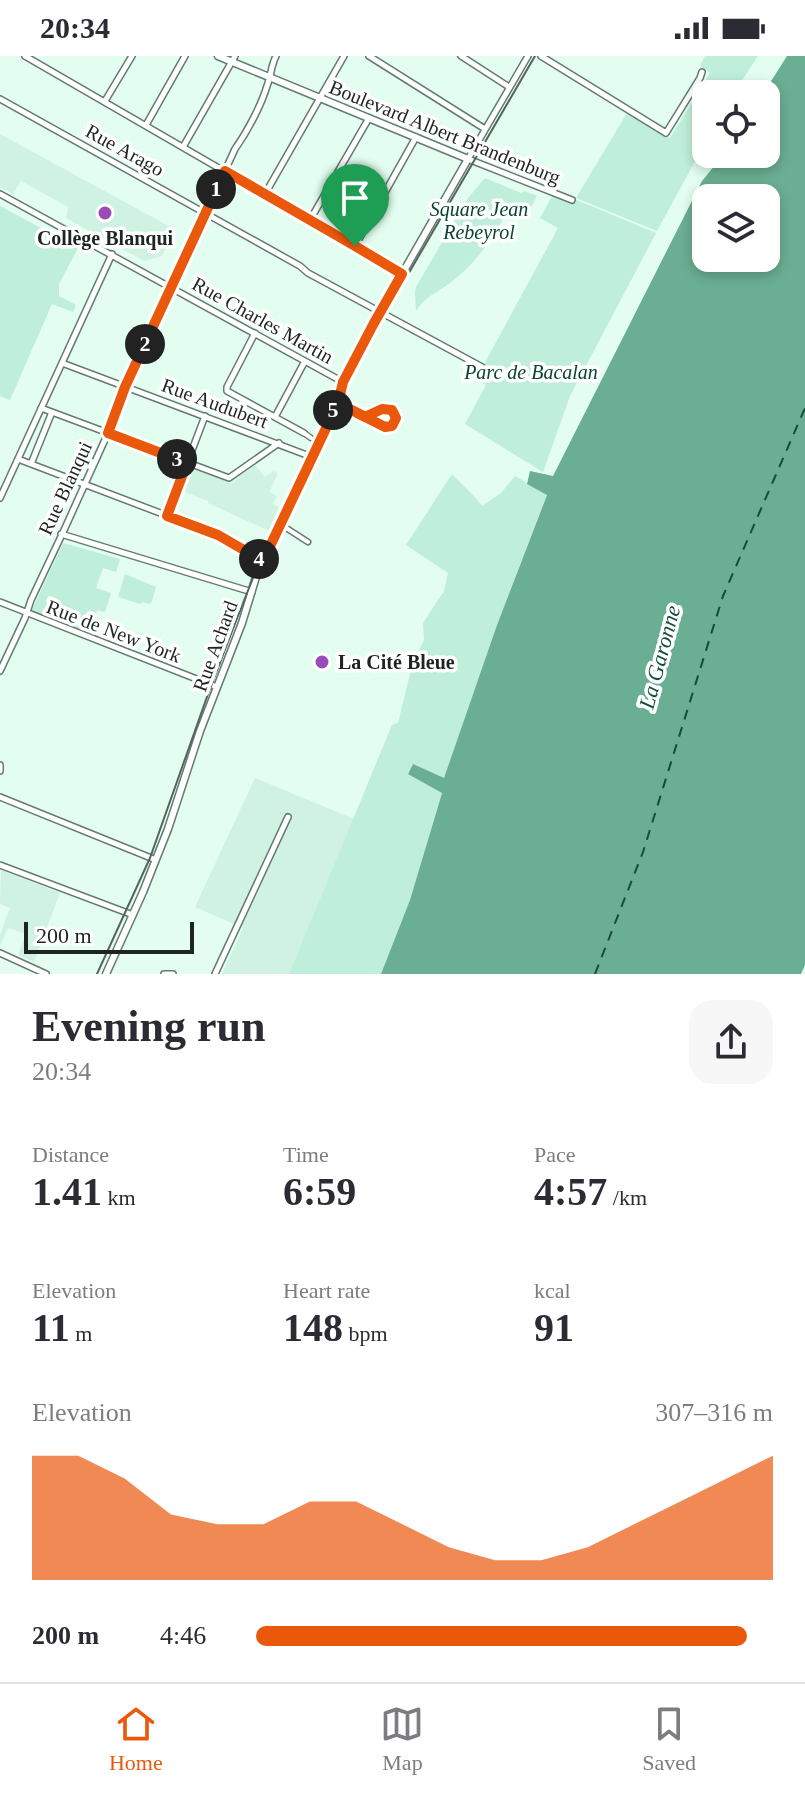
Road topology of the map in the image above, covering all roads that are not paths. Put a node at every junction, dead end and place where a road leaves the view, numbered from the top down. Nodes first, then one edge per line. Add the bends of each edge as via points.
1 (25, 56) edge
2 (132, 56) edge
3 (185, 56) edge
4 (218, 56) edge
5 (276, 56) edge
6 (344, 56) edge
7 (369, 56) edge
8 (461, 56) edge
9 (528, 56) edge
10 (541, 56) edge
11 (233, 59) edge
12 (702, 72) dead end
13 (269, 77) junction
14 (509, 87) junction
15 (320, 98) junction
16 (0, 99) edge
17 (105, 101) junction
18 (369, 118) junction
19 (146, 125) junction
20 (485, 129) junction
21 (416, 137) junction
22 (183, 147) junction
23 (468, 159) junction
24 (225, 171) junction
25 (0, 194) edge
26 (265, 194) junction
27 (572, 200) dead end
28 (205, 213) junction
29 (310, 220) junction
30 (355, 246) junction
31 (112, 254) junction
32 (402, 274) junction
33 (171, 287) junction
34 (380, 312) junction
35 (255, 333) junction
36 (305, 361) junction
37 (62, 363) junction
38 (482, 367) dead end
39 (343, 382) junction
40 (125, 387) junction
41 (338, 403) junction
42 (41, 408) junction
43 (52, 412) junction
44 (205, 416) junction
45 (275, 417) junction
46 (365, 417) junction
47 (108, 433) junction
48 (304, 433) joint
49 (311, 438) dead end
50 (279, 443) junction
51 (312, 457) junction
52 (18, 459) junction
53 (187, 463) junction
54 (31, 464) junction
55 (85, 485) junction
56 (0, 498) edge
57 (167, 516) junction
58 (280, 524) junction
59 (61, 534) junction
60 (308, 542) dead end
61 (263, 561) junction
62 (252, 592) junction
63 (0, 602) edge
64 (26, 614) junction
65 (0, 671) edge
66 (217, 687) junction
67 (0, 765) edge
68 (0, 771) edge
69 (0, 797) edge
70 (288, 817) dead end
71 (156, 860) junction
72 (0, 865) edge
73 (133, 915) junction
74 (0, 953) edge
75 (46, 974) edge
76 (106, 974) edge
77 (164, 974) edge
78 (173, 974) edge
79 (215, 974) edge

1 - 17 street
2 - 17 street
3 - 19 street
4 - 11 street, Boulevard Albert Brandenburg
5 - 13 street, Rue Blanqui
6 - 15 street
7 - 20 street
8 - 14 street
9 - 14 street
10 - 12 street via 666,133
11 - 13 street, Boulevard Albert Brandenburg
11 - 22 street
13 - 15 street, Boulevard Albert Brandenburg
13 - 24 street, Rue Blanqui
14 - 20 street
15 - 18 street, Boulevard Albert Brandenburg
15 - 26 street
16 - 28 street, Rue Arago
17 - 19 street
18 - 21 street, Boulevard Albert Brandenburg
18 - 29 street
19 - 22 street
20 - 23 street
21 - 23 street, Boulevard Albert Brandenburg
21 - 30 street
22 - 24 street
23 - 27 street, Boulevard Albert Brandenburg
23 - 32 street, Rue Achard
24 - 26 street
24 - 28 street, Rue Blanqui
25 - 31 street, Rue Charles Martin
26 - 29 street
28 - 33 street, Rue Blanqui
28 - 34 street, Rue Arago
29 - 30 street
30 - 32 street
31 - 33 street, Rue Charles Martin
31 - 37 street
32 - 34 street, Rue Achard
33 - 35 street, Rue Charles Martin
33 - 40 street, Rue Blanqui
34 - 38 street, Rue Arago
34 - 39 street, Rue Achard
35 - 36 street, Rue Charles Martin
35 - 45 street via 227,391
36 - 39 street, Rue Charles Martin
36 - 45 street
37 - 40 street, Rue Audubert
37 - 42 street
39 - 41 street, Rue Achard
40 - 44 street, Rue Audubert
40 - 47 street, Rue Blanqui
41 - 46 street
41 - 51 street, Rue Achard
42 - 43 street
42 - 52 street
43 - 47 street
43 - 54 street
44 - 50 street, Rue Audubert
44 - 53 street
45 - 48 street
46 - 46 street via 387,408 396,418 389,428
47 - 53 street
47 - 55 street, Rue Blanqui
48 - 49 street
50 - 51 street, Rue Audubert
50 - 53 street via 229,478
51 - 58 street, Rue Achard
52 - 54 street
52 - 56 street
53 - 57 street
54 - 55 street
55 - 57 street
55 - 59 street, Rue Blanqui
57 - 61 street via 218,535
58 - 60 street
58 - 61 street, Rue Achard
59 - 62 street
59 - 64 street, Rue Blanqui
61 - 62 street, Rue Achard
62 - 66 street, Rue Achard
63 - 64 street, Rue de New York
64 - 65 street, Rue Blanqui
64 - 66 street, Rue de New York
66 - 71 street, Rue Achard
67 - 68 street
69 - 71 street
70 - 79 street
71 - 73 street, Rue Achard
72 - 73 street
73 - 76 street, Rue Achard
74 - 75 street
77 - 78 street

